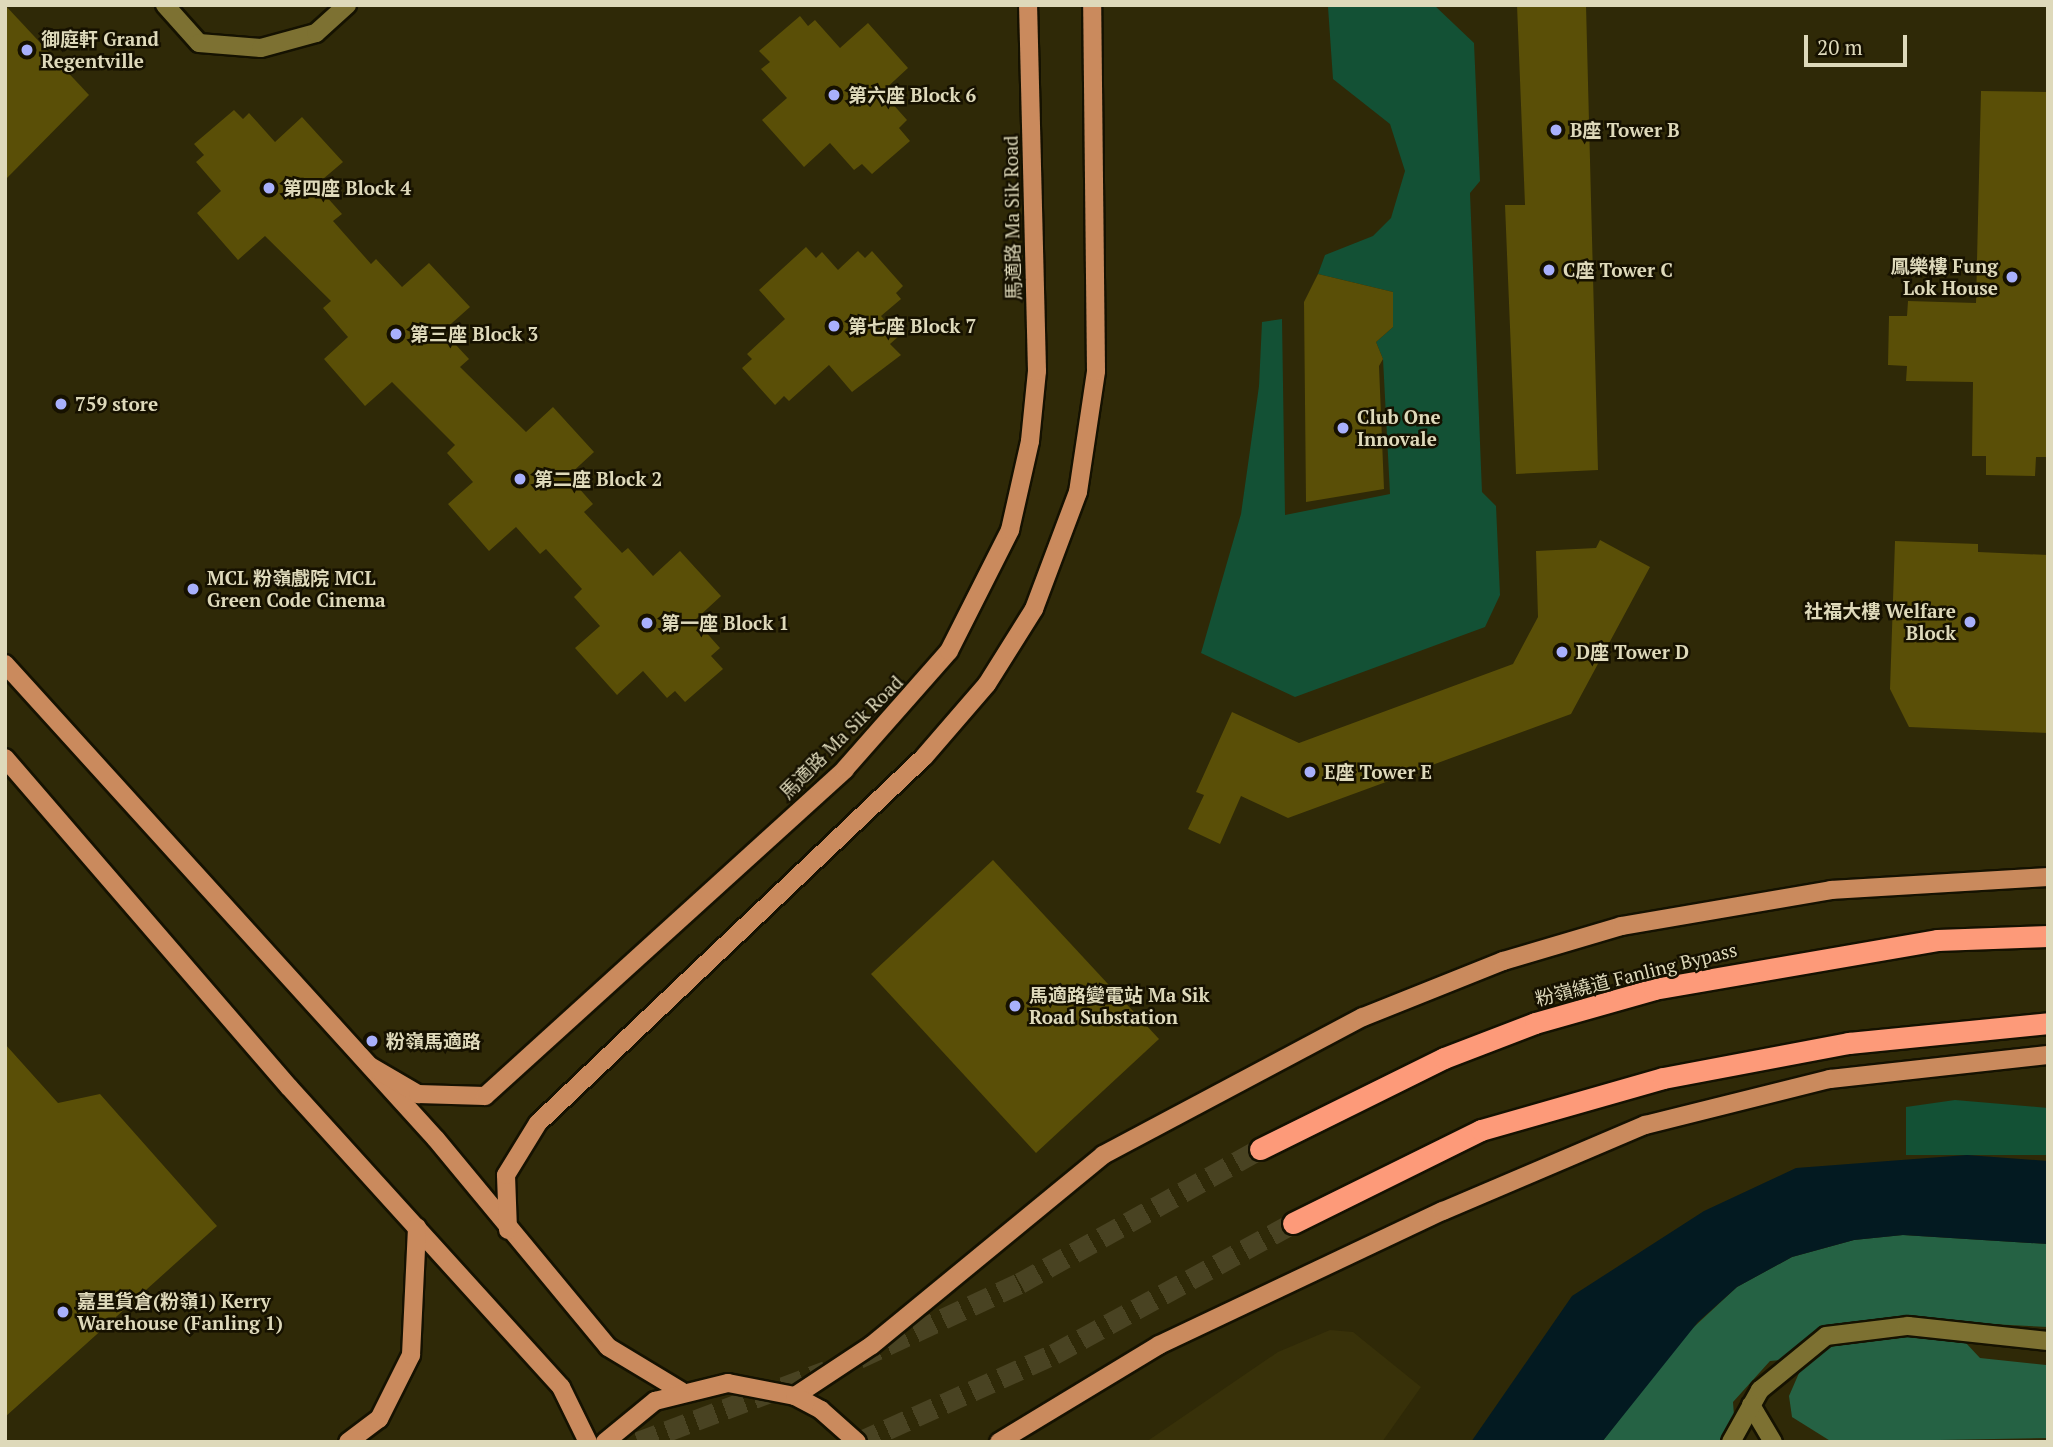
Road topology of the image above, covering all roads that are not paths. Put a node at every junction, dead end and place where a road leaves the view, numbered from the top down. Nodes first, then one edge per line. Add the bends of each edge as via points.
1 (166, 5) edge
2 (347, 5) edge
3 (1028, 5) edge
4 (1092, 5) edge
5 (5, 664) edge
6 (5, 758) edge
7 (2048, 877) edge
8 (2048, 936) edge
9 (2048, 1023) edge
10 (2048, 1055) edge
11 (370, 1066) junction
12 (1260, 1149) tunnel mouth
13 (1293, 1223) tunnel mouth
14 (417, 1227) junction
15 (508, 1230) junction
16 (2048, 1341) edge
17 (681, 1391) junction
18 (795, 1396) junction
19 (1751, 1405) junction
20 (348, 1442) edge
21 (588, 1442) edge
22 (605, 1442) edge
23 (857, 1442) edge
24 (999, 1442) edge
25 (1731, 1442) edge
26 (1773, 1442) edge

1 - 2 street via 199,43 261,48 316,33
3 - 11 main road, 馬適路 Ma Sik Road via 1037,371 1021,488 992,573 949,651 885,728 573,1022 485,1096 418,1094
4 - 15 main road via 1096,372 1078,492 1046,584 986,684 924,757 538,1123 506,1175
5 - 11 main road
6 - 14 main road
7 - 18 main road via 1831,890 1620,926 1503,961 1363,1017 1103,1155 873,1345
8 - 12 highway, 粉嶺繞道 Fanling Bypass via 1937,940 1654,989 1535,1023 1444,1058
9 - 13 highway via 1850,1043 1663,1078 1480,1130
10 - 24 main road via 1830,1079 1645,1125 1443,1211 1159,1345
11 - 15 main road
14 - 20 main road via 411,1355 379,1419
14 - 21 main road via 561,1387
15 - 17 main road via 608,1347
16 - 19 street via 1908,1326 1858,1328 1826,1336 1793,1359
17 - 18 main road via 729,1383
17 - 22 main road via 632,1416
18 - 23 main road via 821,1410
19 - 25 street
19 - 26 street

